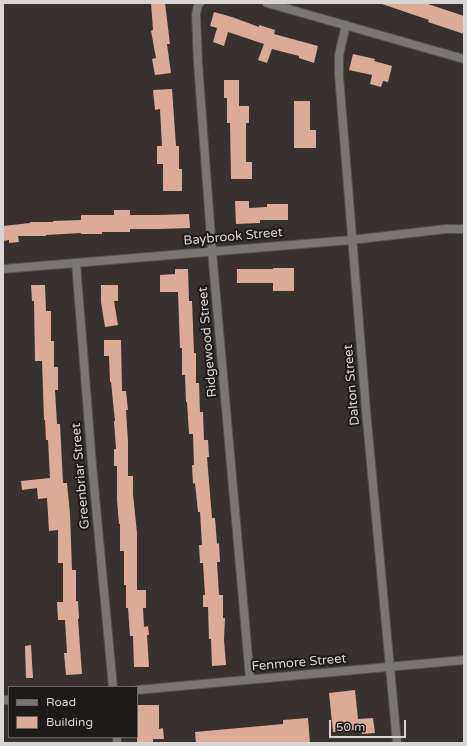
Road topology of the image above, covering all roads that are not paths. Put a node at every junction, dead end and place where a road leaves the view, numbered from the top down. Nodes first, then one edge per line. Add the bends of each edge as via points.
1 (200, 3) edge
2 (268, 3) edge
3 (346, 25) junction
4 (464, 59) edge
5 (464, 228) edge
6 (352, 240) junction
7 (212, 251) junction
8 (76, 263) junction
9 (3, 269) edge
10 (464, 660) edge
11 (390, 667) junction
12 (250, 680) junction
13 (113, 686) edge
14 (138, 690) edge
15 (397, 743) edge

1 - 7 street, Ridgewood Street via 196,14 198,63
2 - 3 street
3 - 4 street
3 - 6 street, Dalton Street via 339,55 339,75
5 - 6 street, Baybrook Street
6 - 7 street, Baybrook Street
6 - 11 street, Dalton Street
7 - 8 street, Baybrook Street
7 - 12 street, Ridgewood Street
8 - 9 street, Baybrook Street
8 - 13 street, Greenbriar Street
10 - 11 street, Fenmore Street
11 - 12 street, Fenmore Street
11 - 15 street, Dalton Street
12 - 14 street, Fenmore Street

